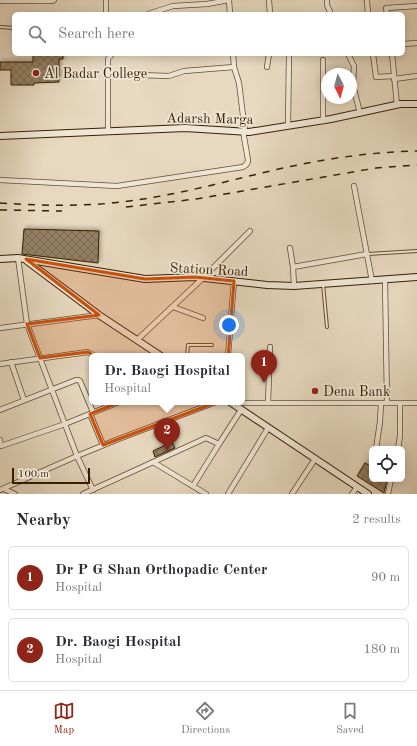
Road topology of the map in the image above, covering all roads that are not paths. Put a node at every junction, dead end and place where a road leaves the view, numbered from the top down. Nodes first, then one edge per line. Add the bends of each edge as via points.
1 (54, 0) edge
2 (106, 0) edge
3 (229, 0) edge
4 (269, 0) edge
5 (327, 0) edge
6 (367, 0) edge
7 (1, 1) edge
8 (417, 6) edge
9 (106, 12) edge
10 (154, 12) edge
11 (230, 12) edge
12 (270, 12) edge
13 (330, 12) edge
14 (368, 12) edge
15 (387, 12) edge
16 (0, 27) edge
17 (12, 28) edge
18 (417, 43) edge
19 (405, 44) edge
20 (233, 56) edge
21 (269, 56) edge
22 (289, 56) edge
23 (349, 56) edge
24 (373, 56) edge
25 (392, 56) edge
26 (108, 57) edge
27 (323, 60) dead end
28 (234, 67) junction
29 (267, 67) dead end
30 (108, 74) junction
31 (417, 76) edge
32 (394, 77) junction
33 (417, 104) edge
34 (397, 105) junction
35 (360, 113) junction
36 (323, 121) junction
37 (288, 126) junction
38 (244, 131) junction
39 (108, 132) junction
40 (0, 136) edge
41 (0, 180) edge
42 (354, 186) dead end
43 (250, 231) dead end
44 (290, 248) dead end
45 (417, 251) edge
46 (367, 254) junction
47 (18, 258) junction
48 (0, 259) edge
49 (26, 259) junction
50 (293, 267) junction
51 (204, 278) junction
52 (417, 278) edge
53 (372, 280) junction
54 (385, 280) junction
55 (234, 281) junction
56 (323, 284) junction
57 (294, 286) junction
58 (173, 307) junction
59 (99, 315) junction
60 (203, 318) dead end
61 (27, 324) junction
62 (327, 327) dead end
63 (0, 328) edge
64 (137, 340) junction
65 (212, 346) dead end
66 (270, 347) dead end
67 (90, 353) edge
68 (156, 353) edge
69 (187, 353) edge
70 (228, 353) edge
71 (40, 358) junction
72 (11, 362) junction
73 (0, 364) edge
74 (52, 389) junction
75 (24, 400) junction
76 (245, 403) edge
77 (268, 403) junction
78 (381, 403) junction
79 (387, 403) junction
80 (400, 403) junction
81 (417, 403) edge
82 (112, 405) edge
83 (208, 405) edge
84 (234, 405) edge
85 (0, 410) edge
86 (241, 410) junction
87 (92, 413) junction
88 (65, 424) junction
89 (268, 428) junction
90 (0, 440) edge
91 (219, 444) junction
92 (103, 445) junction
93 (376, 446) edge
94 (398, 446) edge
95 (77, 456) junction
96 (315, 459) junction
97 (153, 462) junction
98 (390, 482) edge
99 (193, 486) junction
100 (357, 487) junction
101 (2, 489) edge
102 (93, 490) junction
103 (15, 494) edge
104 (84, 494) edge
105 (206, 494) edge
106 (228, 494) edge
107 (292, 494) edge
108 (352, 494) edge
109 (368, 494) edge
110 (388, 494) edge

1 - 7 street
2 - 9 street
3 - 10 street via 173,6
3 - 11 street
4 - 12 street
5 - 13 street
6 - 14 street
8 - 15 street via 386,8
16 - 17 lane
18 - 19 street
20 - 28 street
21 - 29 street
22 - 37 street
23 - 35 street via 354,66 353,85
24 - 32 street via 376,77
25 - 32 street
26 - 30 street
27 - 36 street
28 - 30 street via 184,71 169,76
28 - 38 street via 239,83
30 - 39 street
31 - 32 street
32 - 34 street
33 - 34 main road, Adarsh Marga
34 - 35 main road, Adarsh Marga
35 - 36 main road, Adarsh Marga
36 - 37 main road, Adarsh Marga
37 - 38 main road, Adarsh Marga
38 - 39 main road, Adarsh Marga via 184,128
38 - 41 street via 248,160 243,167 117,186
39 - 40 main road, Adarsh Marga
42 - 46 street
43 - 51 street
44 - 50 street
45 - 46 lane
46 - 50 street
46 - 53 street
47 - 48 main road, Station Road
47 - 49 main road, Station Road
47 - 61 street
49 - 51 main road, Station Road via 145,279
49 - 59 main road
50 - 57 street
51 - 55 main road, Station Road
51 - 58 street
52 - 54 main road, Station Road
53 - 54 main road, Station Road
53 - 56 main road, Station Road
54 - 79 street
55 - 57 main road, Station Road
55 - 70 street
56 - 57 main road, Station Road
56 - 62 lane
58 - 60 street
58 - 64 street
59 - 61 street
59 - 64 main road
61 - 63 street
61 - 71 street
64 - 68 main road
65 - 69 lane via 188,345
66 - 77 street
67 - 71 street
71 - 72 street
71 - 74 street
72 - 73 street
72 - 75 street
74 - 75 street
74 - 87 street via 76,380 80,381
74 - 88 street
75 - 85 street
76 - 77 street
77 - 78 street
78 - 79 street
78 - 93 street
79 - 80 street
80 - 81 street
80 - 94 street
82 - 87 street
83 - 92 street
84 - 86 main road
86 - 89 main road
86 - 91 street
87 - 88 street
87 - 92 street
88 - 90 street via 1,446
88 - 95 street
89 - 96 main road
89 - 106 street
91 - 97 street via 206,438
91 - 99 street
92 - 95 street
95 - 101 street
95 - 102 street
96 - 100 main road
96 - 107 street
97 - 99 street
97 - 102 street
98 - 110 street
99 - 105 street
100 - 108 street
100 - 109 main road
101 - 103 street
102 - 104 street

